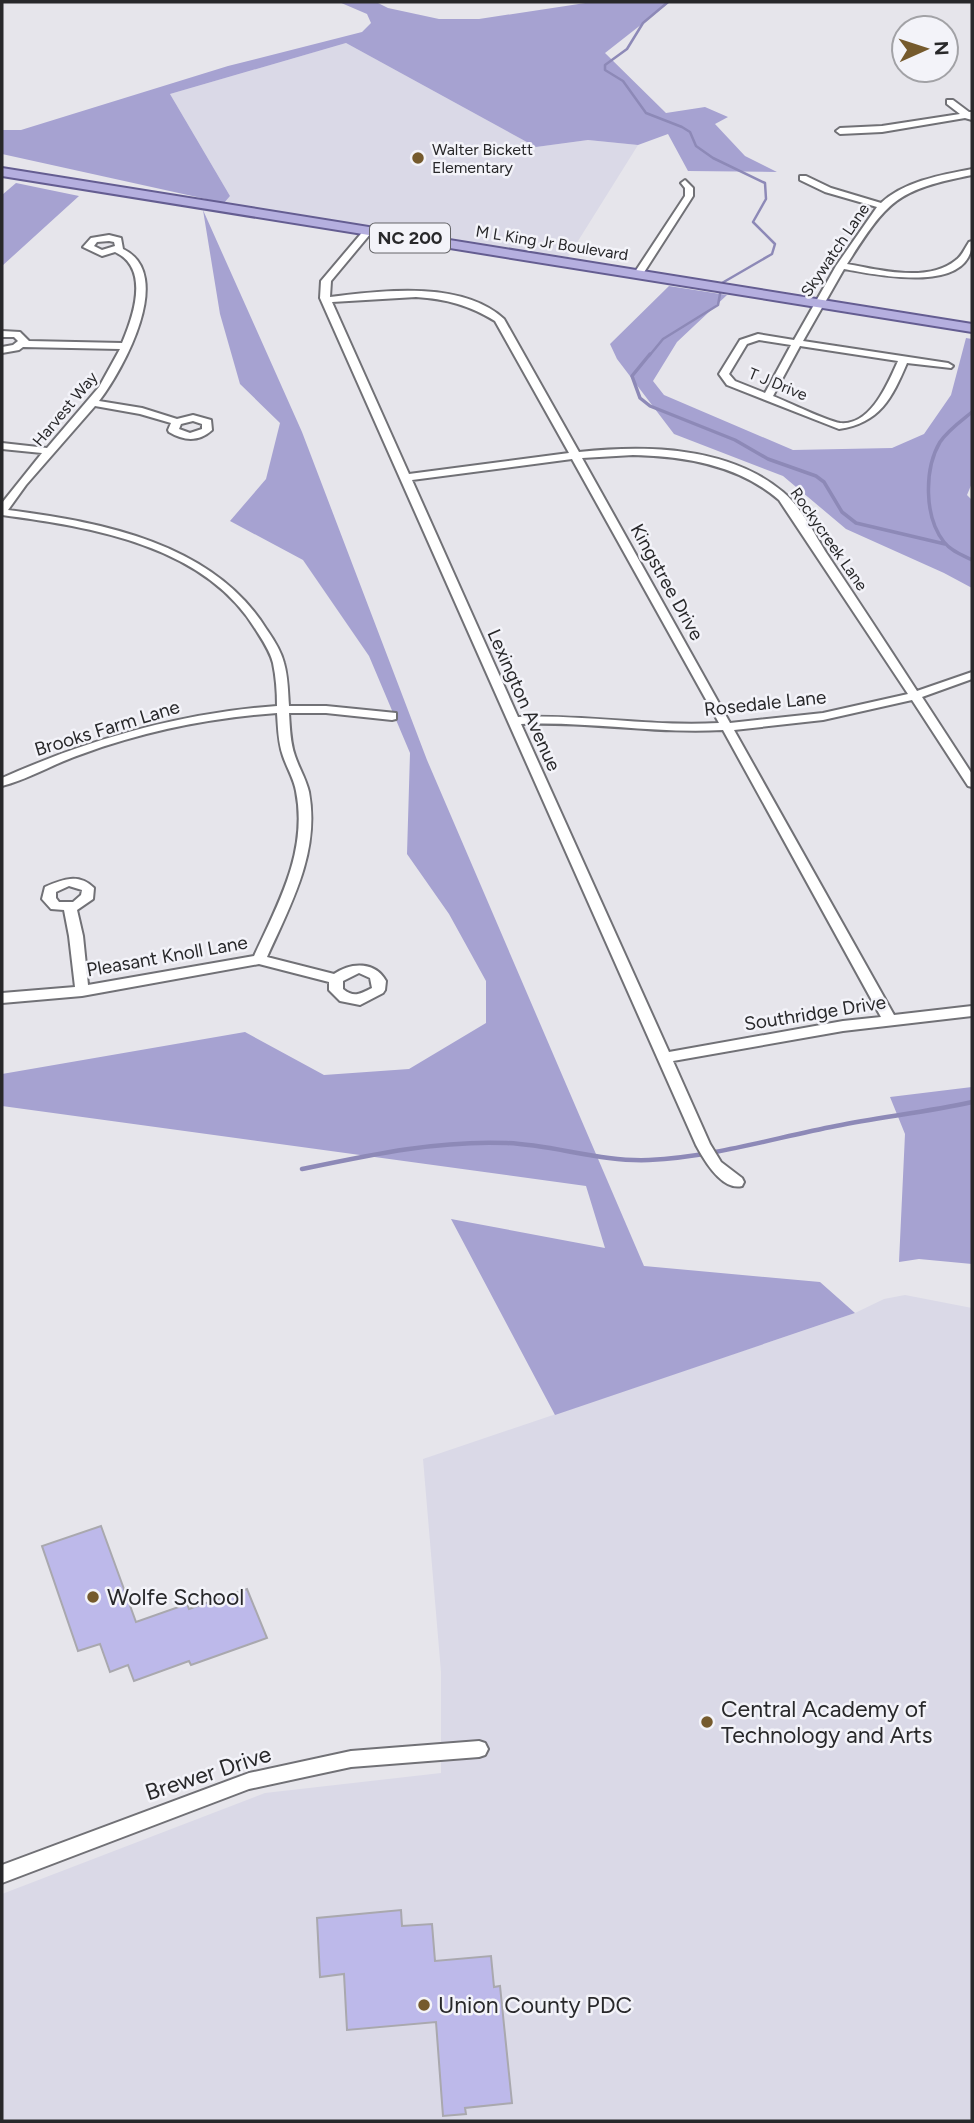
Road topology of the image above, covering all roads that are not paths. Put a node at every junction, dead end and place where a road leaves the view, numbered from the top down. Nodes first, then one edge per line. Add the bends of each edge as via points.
1 (950, 102) dead end
2 (970, 116) edge
3 (840, 131) dead end
4 (2, 172) edge
5 (972, 172) edge
6 (803, 177) dead end
7 (685, 183) dead end
8 (883, 206) junction
9 (368, 231) junction
10 (972, 244) edge
11 (117, 250) dead end
12 (841, 266) junction
13 (638, 275) junction
14 (326, 300) junction
15 (818, 303) junction
16 (972, 327) edge
17 (2, 334) edge
18 (797, 342) junction
19 (23, 344) junction
20 (127, 346) junction
21 (2, 350) edge
22 (904, 359) junction
23 (948, 366) dead end
24 (768, 396) junction
25 (95, 403) junction
26 (177, 422) dead end
27 (2, 446) edge
28 (51, 450) junction
29 (577, 455) junction
30 (405, 478) junction
31 (2, 511) edge
32 (972, 675) edge
33 (914, 695) junction
34 (283, 711) junction
35 (392, 716) dead end
36 (514, 721) junction
37 (728, 727) junction
38 (2, 782) edge
39 (972, 783) edge
40 (70, 908) dead end
41 (259, 960) junction
42 (336, 979) dead end
43 (82, 990) junction
44 (2, 998) edge
45 (972, 1011) edge
46 (890, 1020) junction
47 (664, 1058) junction
48 (737, 1182) dead end
49 (479, 1749) dead end
50 (2, 1874) edge

1 - 2 street
2 - 3 street
4 - 9 main road, M L King Jr Boulevard / NC 200
5 - 8 street, Skywatch Lane via 920,185
6 - 8 street via 828,190
7 - 13 street via 690,196
8 - 12 street, Skywatch Lane
9 - 13 main road, M L King Jr Boulevard / NC 200
9 - 14 street via 326,281
10 - 12 street via 962,261 940,272 915,275
11 - 20 street, Harvest Way via 131,255 141,277 136,324
12 - 15 street, Skywatch Lane
13 - 15 main road, M L King Jr Boulevard / NC 200
14 - 29 street, Kingstree Drive via 412,292 489,311 505,326
14 - 30 street, Lexington Avenue
15 - 16 main road, M L King Jr Boulevard / NC 200
15 - 18 street, Skywatch Lane
17 - 19 street via 21,336
18 - 22 street, T J Drive
18 - 24 street, Skywatch Lane
18 - 24 street, T J Drive via 749,338 724,374 731,383
19 - 20 street
19 - 21 street
20 - 25 street, Harvest Way
22 - 23 street, T J Drive
22 - 24 street, T J Drive via 886,400 856,425 839,426
25 - 26 street
25 - 28 street, Harvest Way
27 - 28 street
28 - 31 street, Harvest Way via 15,489
29 - 30 street, Rockycreek Lane
29 - 33 street, Rockycreek Lane via 654,450 688,455 774,488
29 - 37 street, Kingstree Drive
30 - 36 street, Lexington Avenue
31 - 34 street via 103,529 166,551 199,569 231,592 256,619 275,651
32 - 33 street, Rosedale Lane
33 - 37 street, Rosedale Lane via 864,708
33 - 39 street, Rockycreek Lane
34 - 35 street, Brooks Farm Lane via 316,709
34 - 38 street, Brooks Farm Lane via 168,723
34 - 41 street via 287,750 302,789 308,831 299,871
36 - 37 street, Rosedale Lane
36 - 47 street, Lexington Avenue
37 - 46 street, Kingstree Drive
40 - 43 street
41 - 42 street, Pleasant Knoll Lane
41 - 43 street, Pleasant Knoll Lane
43 - 44 street, Pleasant Knoll Lane
45 - 46 street, Southridge Drive
46 - 47 street, Southridge Drive
47 - 48 street, Lexington Avenue via 716,1166
49 - 50 street, Brewer Drive via 351,1759 248,1781

